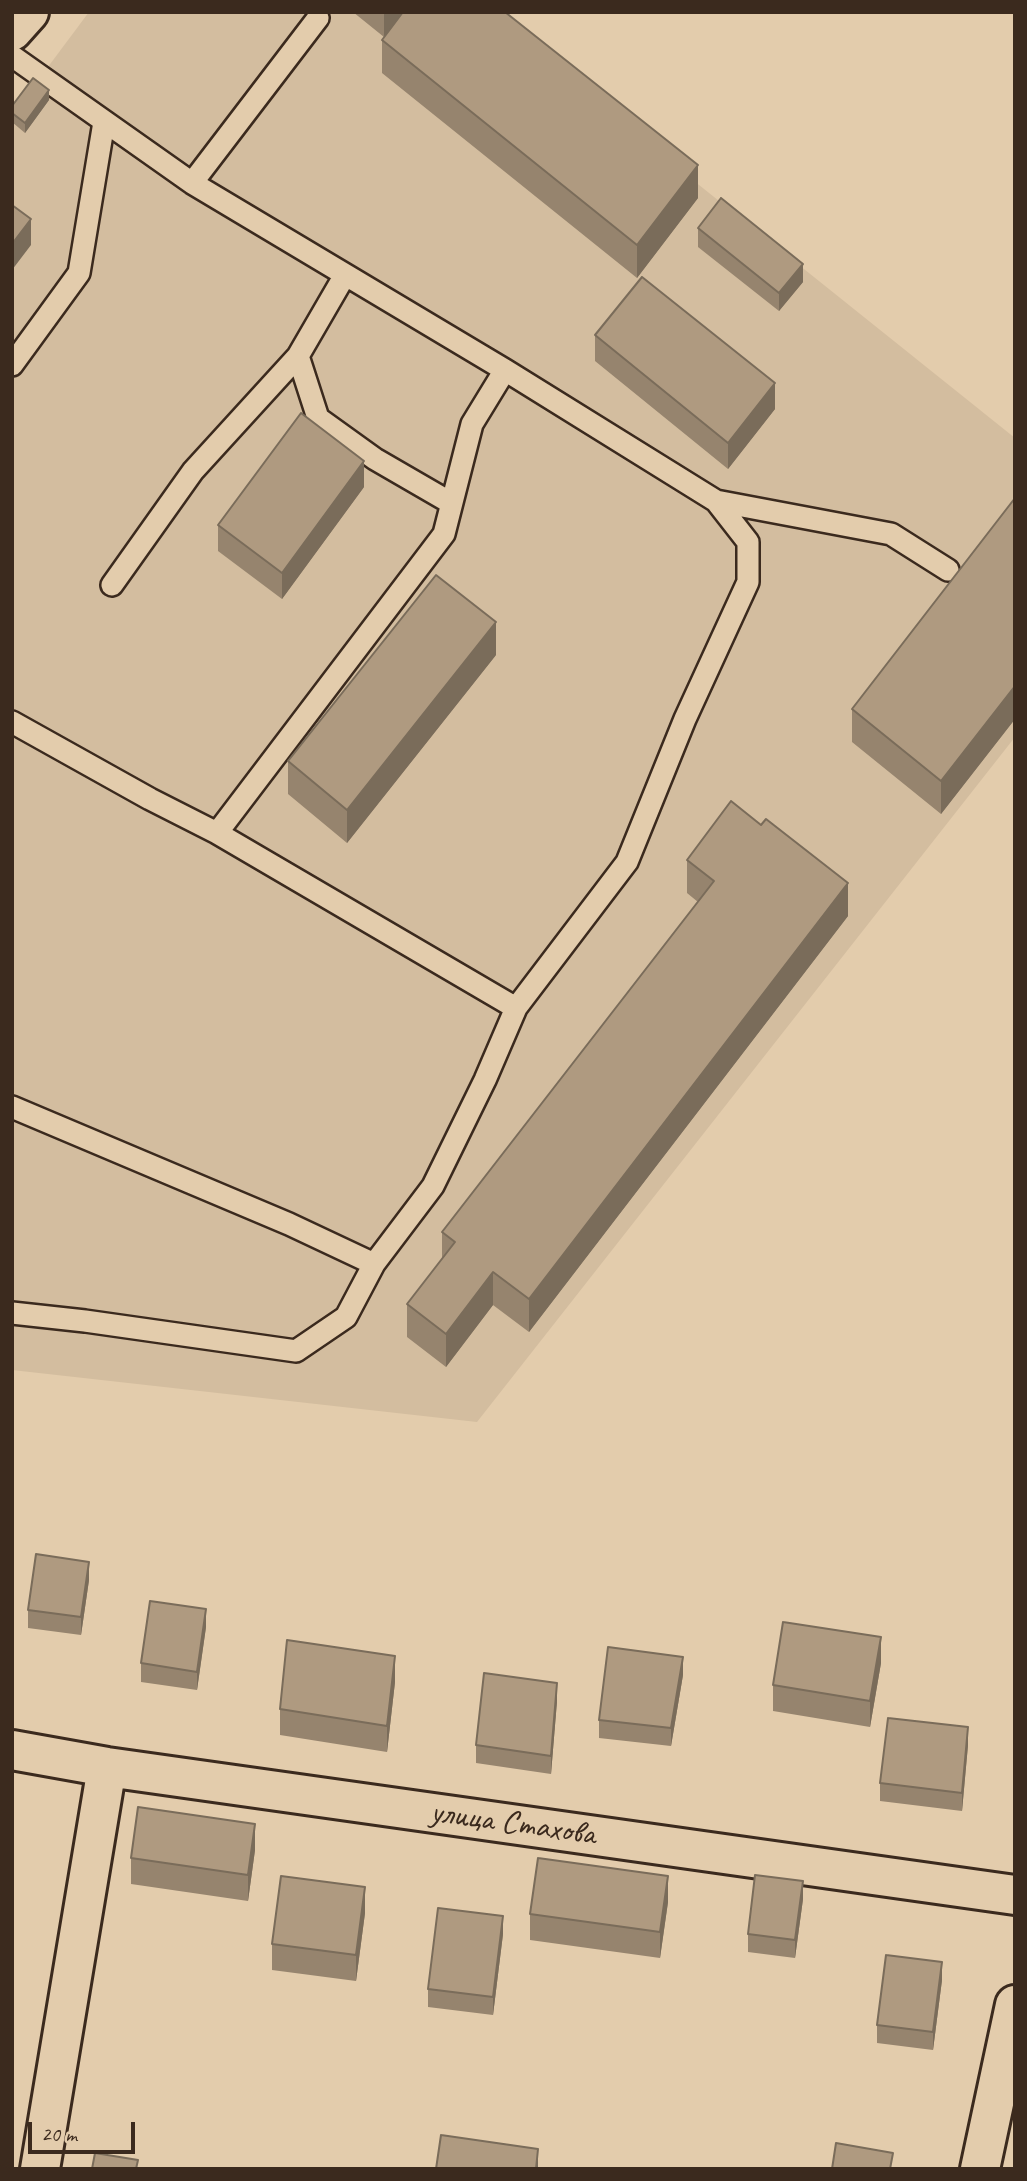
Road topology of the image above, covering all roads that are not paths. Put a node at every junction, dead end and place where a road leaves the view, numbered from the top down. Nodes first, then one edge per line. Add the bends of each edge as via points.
1 (29, 12) edge
2 (318, 18) dead end
3 (12, 31) edge
4 (12, 56) edge
5 (104, 122) junction
6 (192, 183) junction
7 (345, 275) junction
8 (298, 356) junction
9 (12, 365) edge
10 (505, 370) junction
11 (716, 500) junction
12 (451, 503) junction
13 (948, 570) dead end
14 (112, 585) dead end
15 (12, 722) edge
16 (216, 833) junction
17 (516, 1008) junction
18 (12, 1107) edge
19 (374, 1264) junction
20 (12, 1313) edge
21 (12, 1750) edge
22 (107, 1766) junction
23 (1015, 1895) edge
24 (1015, 2005) edge
25 (40, 2169) edge
26 (980, 2169) edge

1 - 3 street
2 - 6 lane
4 - 5 lane
5 - 6 lane
5 - 9 lane via 79,273
6 - 7 lane
7 - 8 lane
7 - 10 lane
8 - 12 lane via 318,418 375,459
8 - 14 lane via 193,471
10 - 11 lane
10 - 12 lane via 471,424
11 - 13 lane via 891,534
11 - 17 lane via 748,542 748,582 627,862
12 - 16 lane via 443,534
15 - 16 lane
16 - 17 lane
17 - 19 lane via 433,1186
18 - 19 lane
19 - 20 lane via 346,1317 296,1350
21 - 22 street, улица Стахова
22 - 23 street, улица Стахова
22 - 25 street
24 - 26 street

